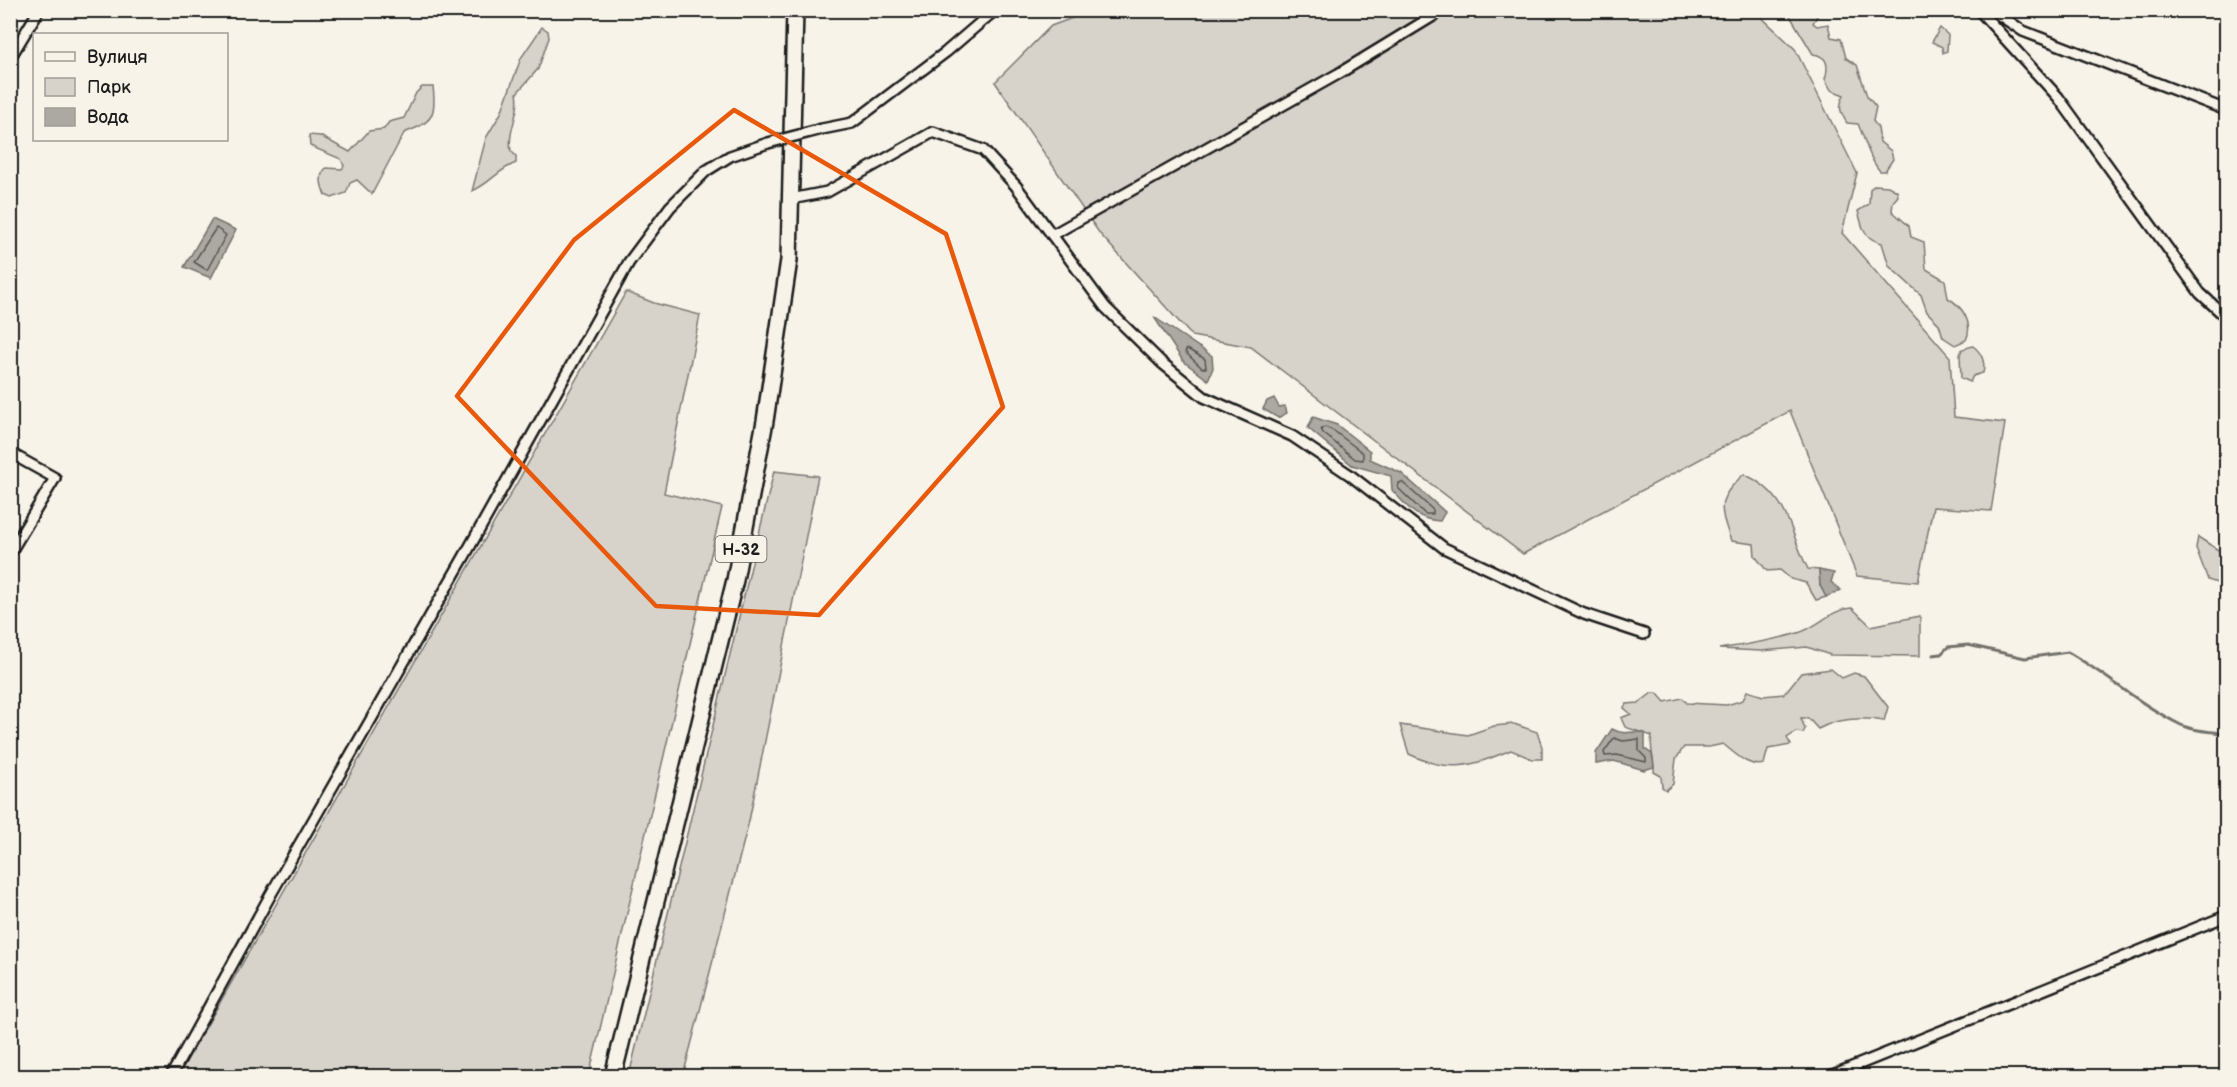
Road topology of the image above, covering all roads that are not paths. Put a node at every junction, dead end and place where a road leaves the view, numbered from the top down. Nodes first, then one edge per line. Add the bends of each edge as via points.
1 (39, 10) edge
2 (795, 10) edge
3 (995, 10) edge
4 (1443, 10) edge
5 (1979, 10) edge
6 (1992, 10) edge
7 (10, 58) edge
8 (2226, 110) edge
9 (791, 199) junction
10 (1052, 235) junction
11 (2226, 316) edge
12 (10, 453) edge
13 (10, 553) edge
14 (1644, 634) dead end
15 (2226, 916) edge
16 (171, 1077) edge
17 (613, 1077) edge
18 (1830, 1077) edge

1 - 7 street
2 - 9 main road, Н-32
3 - 16 street, bridge via 852,123 730,156 706,171 670,207 629,262
4 - 10 street via 1338,74
5 - 11 street via 2058,97 2200,293
6 - 8 street via 2023,31
9 - 10 street via 827,192 933,132 983,150
9 - 17 main road, Н-32 via 788,272 735,580
10 - 14 street via 1106,308 1162,363 1204,397 1293,436 1444,548 1584,614
12 - 13 street via 54,478
15 - 18 street

